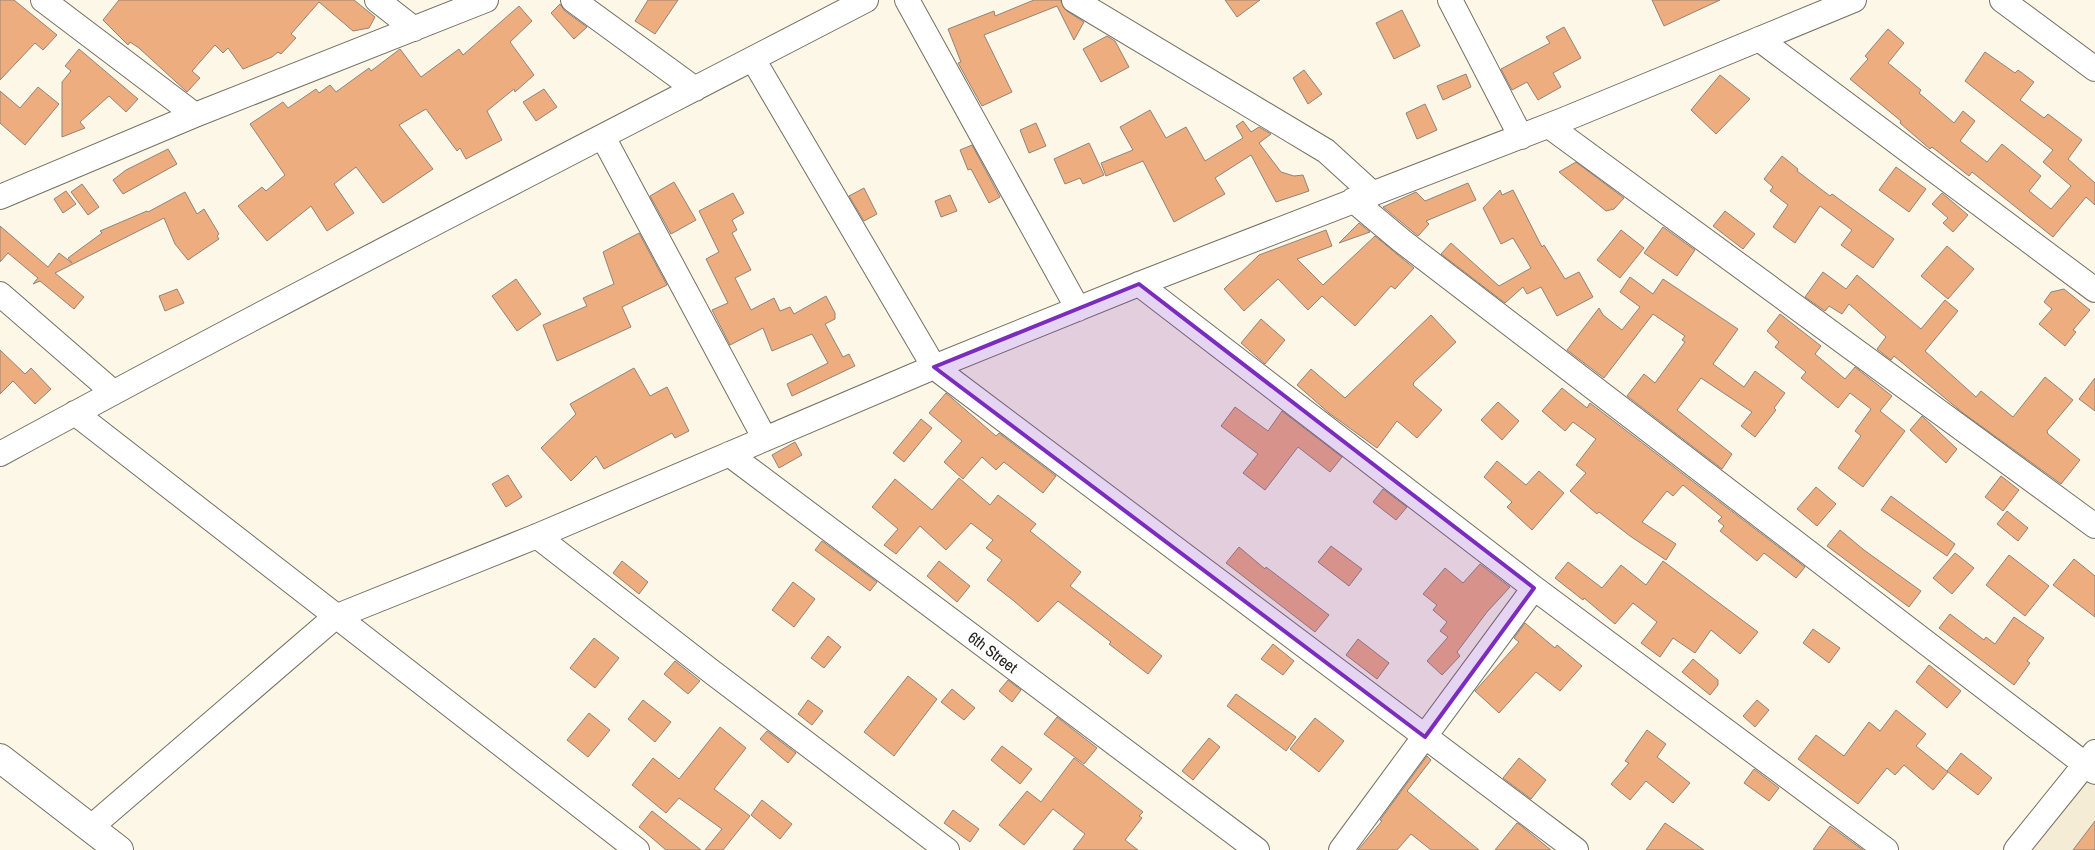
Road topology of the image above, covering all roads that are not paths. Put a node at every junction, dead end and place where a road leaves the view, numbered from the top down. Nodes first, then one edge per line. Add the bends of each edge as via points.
1 (43, 0) edge
2 (377, 0) edge
3 (486, 0) edge
4 (573, 0) edge
5 (866, 0) edge
6 (907, 0) edge
7 (1074, 0) edge
8 (1450, 0) edge
9 (1854, 0) edge
10 (2002, 0) edge
11 (414, 29) junction
12 (1759, 39) junction
13 (752, 59) junction
14 (2095, 70) edge
15 (695, 89) junction
16 (195, 115) junction
17 (1549, 126) junction
18 (1521, 136) junction
19 (603, 137) junction
20 (0, 197) edge
21 (1363, 197) junction
22 (1139, 284) junction
23 (2095, 290) edge
24 (0, 294) edge
25 (1078, 309) junction
26 (934, 368) junction
27 (113, 392) junction
28 (75, 413) junction
29 (765, 439) junction
30 (0, 454) edge
31 (729, 454) junction
32 (2095, 526) edge
33 (537, 536) junction
34 (1534, 588) junction
35 (335, 617) junction
36 (1425, 737) junction
37 (0, 758) edge
38 (2091, 762) edge
39 (90, 828) junction
40 (119, 850) edge
41 (637, 850) edge
42 (947, 850) edge
43 (1257, 850) edge
44 (1342, 850) edge
45 (1576, 850) edge
46 (1886, 850) edge
47 (2016, 850) edge

1 - 16 street
2 - 11 street
3 - 11 street
4 - 15 street
5 - 13 street
6 - 25 street
7 - 21 street via 1326,151
8 - 18 street
9 - 12 street
10 - 14 street
11 - 16 street
12 - 17 street
12 - 23 street
13 - 15 street
13 - 26 street
15 - 19 street
16 - 20 street
17 - 18 street
17 - 32 street
18 - 21 street
19 - 27 street
19 - 29 street
21 - 22 street
21 - 38 street via 1402,242
22 - 25 street
22 - 34 street
24 - 27 street
25 - 26 street
26 - 29 street
26 - 36 street
27 - 28 street
28 - 30 street
28 - 35 street
29 - 31 street
31 - 33 street
31 - 43 street, 6th Street
33 - 35 street
33 - 42 street
34 - 36 street
34 - 46 street
35 - 39 street
35 - 41 street
36 - 44 street
36 - 45 street
37 - 39 main road
38 - 47 street
39 - 40 main road

